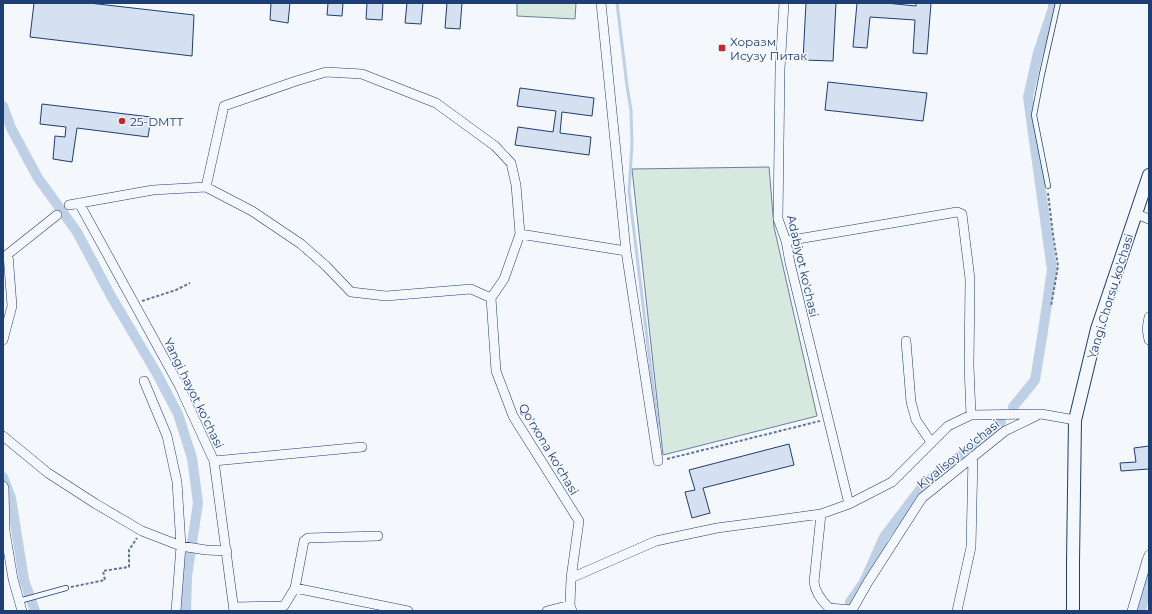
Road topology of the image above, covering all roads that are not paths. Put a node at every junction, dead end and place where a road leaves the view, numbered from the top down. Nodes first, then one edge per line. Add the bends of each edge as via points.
1 (602, 3) edge
2 (784, 3) edge
3 (1058, 3) edge
4 (1149, 175) edge
5 (1048, 186) road end
6 (206, 187) junction
7 (79, 203) junction
8 (69, 205) dead end
9 (1136, 214) junction
10 (57, 215) dead end
11 (1149, 219) edge
12 (520, 234) junction
13 (786, 241) junction
14 (3, 245) edge
15 (626, 251) junction
16 (8, 254) junction
17 (491, 298) junction
18 (1149, 317) edge
19 (3, 340) edge
20 (906, 340) dead end
21 (1149, 340) edge
22 (144, 381) dead end
23 (1041, 414) junction
24 (971, 415) junction
25 (1075, 420) junction
26 (3, 436) edge
27 (931, 442) junction
28 (362, 447) dead end
29 (973, 456) junction
30 (214, 461) junction
31 (658, 461) road end
32 (3, 486) edge
33 (849, 504) junction
34 (821, 514) junction
35 (4, 531) edge
36 (378, 536) dead end
37 (181, 546) junction
38 (227, 551) junction
39 (1149, 555) edge
40 (571, 578) junction
41 (66, 588) road end
42 (295, 588) junction
43 (19, 601) junction
44 (571, 608) edge
45 (234, 609) edge
46 (829, 609) edge
47 (22, 611) edge
48 (176, 611) edge
49 (408, 611) edge
50 (547, 611) edge
51 (852, 611) edge
52 (957, 611) edge
53 (1073, 611) edge
54 (1132, 611) edge

1 - 15 street
2 - 13 street, Adabiyot ko'chasi via 780,69 778,219
3 - 5 lane via 1034,115
4 - 9 main road, Yangi Chorsu ko'chasi
6 - 7 street via 153,190
6 - 12 street via 224,106 326,72 362,74 436,103 495,146 511,163 516,185
6 - 17 street via 252,211 301,244 351,292 386,296 471,289
7 - 8 street
7 - 30 street, Yangi hayot ko'chasi via 179,385
9 - 11 street
9 - 25 main road, Yangi Chorsu ko'chasi via 1097,329
10 - 16 street
12 - 15 street
12 - 17 street via 504,279
13 - 24 street via 957,212 962,214 970,279
13 - 33 street, Adabiyot ko'chasi
14 - 16 street
15 - 31 street
16 - 19 street via 12,306
17 - 40 street, Qo'rxona ko'chasi via 496,371 514,416 579,521
18 - 21 street
20 - 27 street via 911,402 916,420
22 - 37 street via 166,436 177,482
23 - 24 street
23 - 25 street
23 - 29 street, Kiyalisoy ko'chasi via 1005,431
24 - 27 street via 948,426
25 - 53 main road, Yangi Chorsu ko'chasi
26 - 37 street via 48,473 96,504 142,531
27 - 33 street via 892,482
28 - 30 street
29 - 51 street, Kiyalisoy ko'chasi via 922,498
29 - 52 street via 971,547
30 - 38 street, Yangi hayot ko'chasi
32 - 35 street
33 - 34 street
34 - 40 street via 717,528 656,541
34 - 46 street, Kiyalisoy ko'chasi via 814,582 815,590
35 - 43 street
36 - 42 street via 308,538 304,541
37 - 38 street
37 - 48 street
38 - 45 street, Yangi hayot ko'chasi
39 - 54 street
40 - 44 street, Qo'rxona ko'chasi
41 - 43 lane
42 - 45 street via 284,606
42 - 49 street
43 - 47 street
44 - 50 street
46 - 51 street, Kiyalisoy ko'chasi

